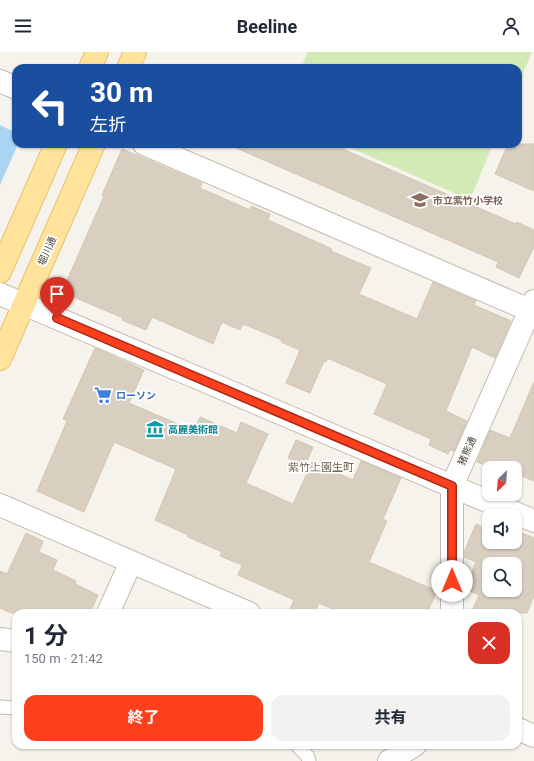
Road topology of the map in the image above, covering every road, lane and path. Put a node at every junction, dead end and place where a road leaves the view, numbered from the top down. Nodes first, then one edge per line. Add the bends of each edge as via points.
1 (97, 52) edge
2 (135, 52) edge
3 (92, 64) edge
4 (130, 64) edge
5 (0, 81) edge
6 (12, 86) edge
7 (54, 148) edge
8 (92, 148) edge
9 (153, 148) edge
10 (0, 272) edge
11 (0, 294) edge
12 (24, 304) junction
13 (533, 308) edge
14 (0, 358) edge
15 (452, 486) junction
16 (0, 505) edge
17 (534, 521) edge
18 (131, 562) junction
19 (110, 609) edge
20 (240, 609) edge
21 (452, 609) edge
22 (0, 638) edge
23 (12, 640) edge
24 (0, 707) edge
25 (12, 708) edge
26 (522, 731) edge
27 (534, 736) edge
28 (301, 749) edge
29 (408, 749) edge
30 (309, 761) edge
31 (389, 761) edge

1 - 3 main road
2 - 4 main road
5 - 6 street
7 - 10 main road
8 - 12 main road, 堀川通
9 - 13 street
11 - 12 street
12 - 14 main road, 堀川通
12 - 15 street
13 - 15 street, 猪熊通
15 - 17 street
15 - 21 street, 猪熊通
16 - 18 street
18 - 19 street
18 - 20 street
22 - 23 street
24 - 25 lane
26 - 27 street
28 - 30 lane
29 - 31 street

